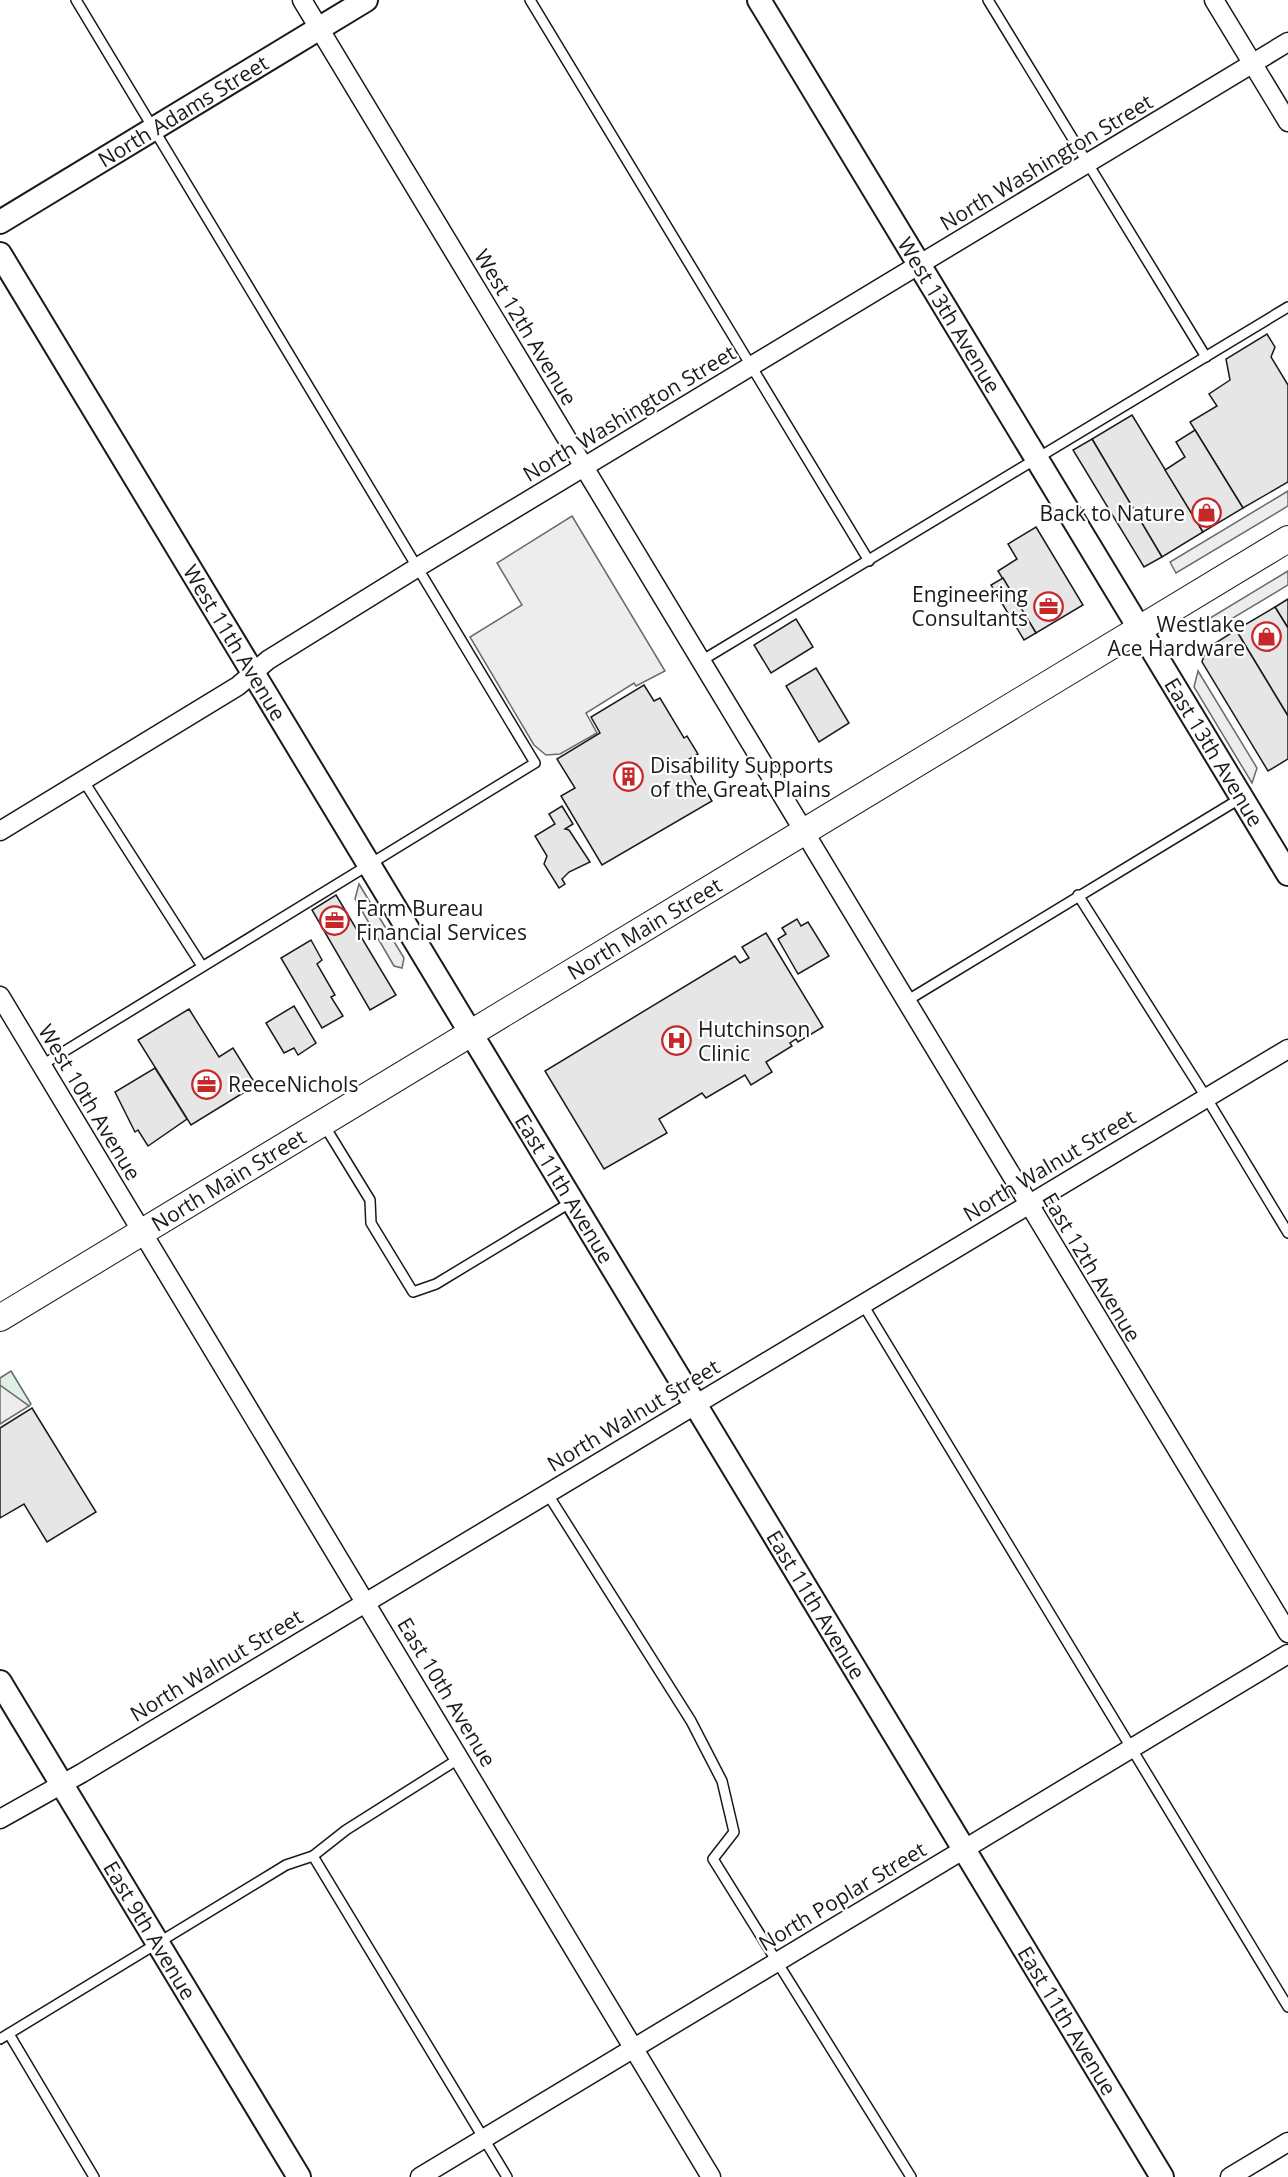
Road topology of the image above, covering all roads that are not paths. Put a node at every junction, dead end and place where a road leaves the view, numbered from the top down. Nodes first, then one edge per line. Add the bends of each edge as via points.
1 (76, 0) edge
2 (302, 0) edge
3 (366, 0) edge
4 (530, 0) edge
5 (759, 0) edge
6 (988, 0) edge
7 (1214, 0) edge
8 (319, 28) junction
9 (1288, 42) edge
10 (1252, 63) junction
11 (1288, 122) edge
12 (154, 128) junction
13 (1087, 164) junction
14 (0, 222) edge
15 (0, 254) edge
16 (919, 265) junction
17 (1288, 307) edge
18 (1206, 357) junction
19 (751, 366) junction
20 (1036, 461) junction
21 (584, 467) junction
22 (1288, 539) edge
23 (870, 561) junction
24 (418, 567) junction
25 (1140, 629) junction
26 (701, 661) junction
27 (253, 674) junction
28 (83, 780) junction
29 (1241, 798) junction
30 (0, 831) edge
31 (805, 831) junction
32 (368, 864) junction
33 (1288, 874) edge
34 (1078, 896) junction
35 (202, 966) junction
36 (0, 996) edge
37 (908, 1000) junction
38 (471, 1033) junction
39 (1288, 1049) edge
40 (42, 1065) junction
41 (1206, 1097) junction
42 (323, 1123) junction
43 (573, 1201) junction
44 (1027, 1203) junction
45 (143, 1232) junction
46 (1288, 1233) edge
47 (862, 1304) junction
48 (0, 1318) edge
49 (695, 1405) junction
50 (547, 1493) junction
51 (367, 1600) junction
52 (1288, 1633) edge
53 (1288, 1654) edge
54 (0, 1682) edge
55 (1131, 1750) junction
56 (460, 1758) junction
57 (62, 1783) junction
58 (0, 1819) edge
59 (964, 1849) junction
60 (313, 1856) junction
61 (158, 1943) junction
62 (779, 1961) junction
63 (1288, 2007) edge
64 (4, 2037) edge
65 (634, 2049) junction
66 (483, 2139) junction
67 (1288, 2142) edge
68 (94, 2177) edge
69 (299, 2177) edge
70 (420, 2177) edge
71 (507, 2177) edge
72 (711, 2177) edge
73 (911, 2177) edge
74 (1162, 2177) edge
75 (1230, 2177) edge

1 - 12 lane
2 - 8 street, West 12th Avenue
3 - 8 street, North Adams Street
4 - 19 lane
5 - 16 street, West 13th Avenue
6 - 13 lane
7 - 10 street
8 - 12 street, North Adams Street
8 - 21 street, West 12th Avenue
9 - 10 street, North Washington Street
10 - 11 street
10 - 13 street, North Washington Street
12 - 14 street, North Adams Street
12 - 24 lane
13 - 16 street, North Washington Street
13 - 18 lane
15 - 27 street, West 11th Avenue
16 - 19 street, North Washington Street
16 - 20 street, West 13th Avenue
17 - 18 lane
18 - 20 lane
19 - 21 street, North Washington Street
19 - 23 lane
20 - 23 lane
20 - 25 street, West 13th Avenue
21 - 24 street, North Washington Street
21 - 26 street, West 12th Avenue
22 - 25 main road, North Main Street
23 - 26 lane
24 - 27 street, North Washington Street via 268,660
24 - 32 lane via 535,763
25 - 29 street, East 13th Avenue
25 - 31 main road, North Main Street
26 - 31 street, West 12th Avenue
27 - 28 street, North Washington Street
27 - 32 street, West 11th Avenue
28 - 30 street, North Washington Street
28 - 35 lane
29 - 33 street, East 13th Avenue
29 - 34 lane
31 - 37 street, East 12th Avenue
31 - 38 main road, North Main Street
32 - 35 lane
32 - 38 street, West 11th Avenue
34 - 37 lane
34 - 41 lane
35 - 40 lane
36 - 40 street, West 10th Avenue
37 - 44 street, East 12th Avenue
38 - 42 main road, North Main Street
38 - 43 street, East 11th Avenue
39 - 41 street, North Walnut Street
40 - 45 street, West 10th Avenue
41 - 44 street, North Walnut Street
41 - 46 lane
42 - 43 lane via 370,1200 371,1223 412,1292 430,1287
42 - 45 main road, North Main Street
43 - 49 street, East 11th Avenue
44 - 47 street, North Walnut Street
44 - 52 street, East 12th Avenue
45 - 48 main road, North Main Street
45 - 51 street, East 10th Avenue
47 - 49 street, North Walnut Street
47 - 55 lane
49 - 50 street, North Walnut Street
49 - 59 street, East 11th Avenue
50 - 51 street, North Walnut Street
50 - 62 lane via 691,1721 723,1781 734,1832 713,1859
51 - 56 street, East 10th Avenue
51 - 57 street, North Walnut Street
53 - 55 street, North Poplar Street
54 - 57 street, East 9th Avenue
55 - 59 street, North Poplar Street
55 - 63 lane
56 - 60 lane via 346,1830
56 - 65 street, East 10th Avenue
57 - 58 street, North Walnut Street
57 - 61 street, East 9th Avenue
59 - 62 street, North Poplar Street
59 - 74 street, East 11th Avenue
60 - 61 lane via 286,1865
60 - 66 lane
61 - 64 lane
61 - 69 street, East 9th Avenue
62 - 65 street, North Poplar Street
62 - 73 lane
64 - 68 lane
65 - 66 street, North Poplar Street
65 - 72 street, East 10th Avenue
66 - 70 street, North Poplar Street
66 - 71 lane
67 - 75 street

